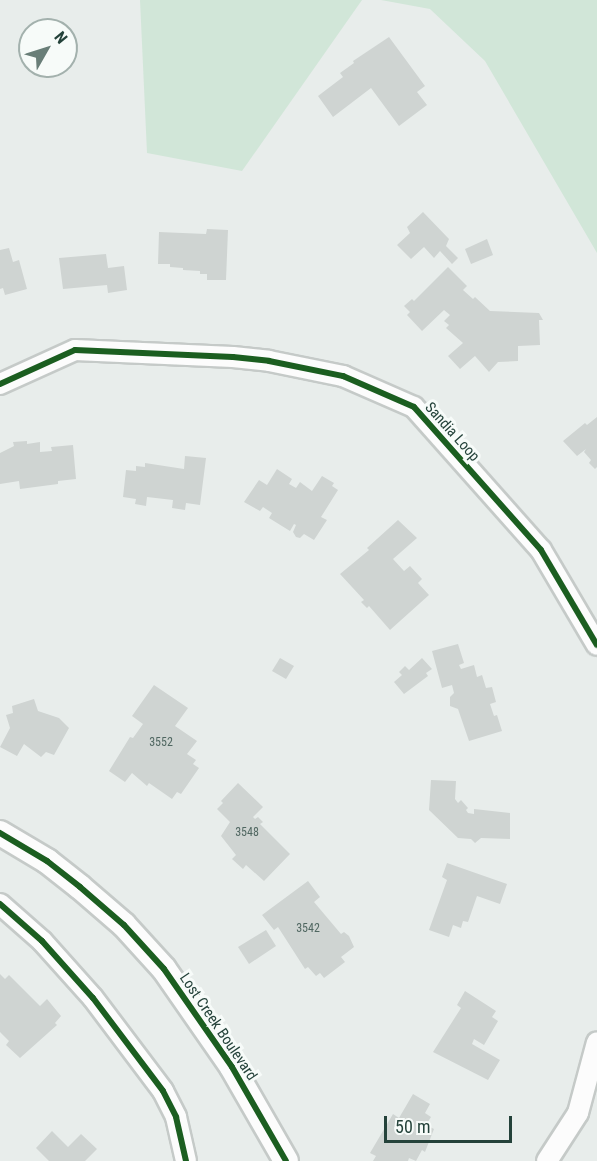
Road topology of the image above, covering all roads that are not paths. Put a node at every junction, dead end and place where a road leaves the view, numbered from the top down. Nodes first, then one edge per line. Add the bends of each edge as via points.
1 (0, 384) edge
2 (597, 645) edge
3 (0, 833) edge
4 (0, 904) edge
5 (597, 1042) edge
6 (186, 1161) edge
7 (286, 1161) edge
8 (547, 1161) edge

1 - 2 street, Sandia Loop via 75,350 233,357 343,376 414,407 541,550
3 - 7 street, Lost Creek Boulevard via 47,861 80,887 124,925 164,969 232,1067
4 - 6 street via 42,941 80,984 163,1090 176,1117
5 - 8 street via 578,1113

